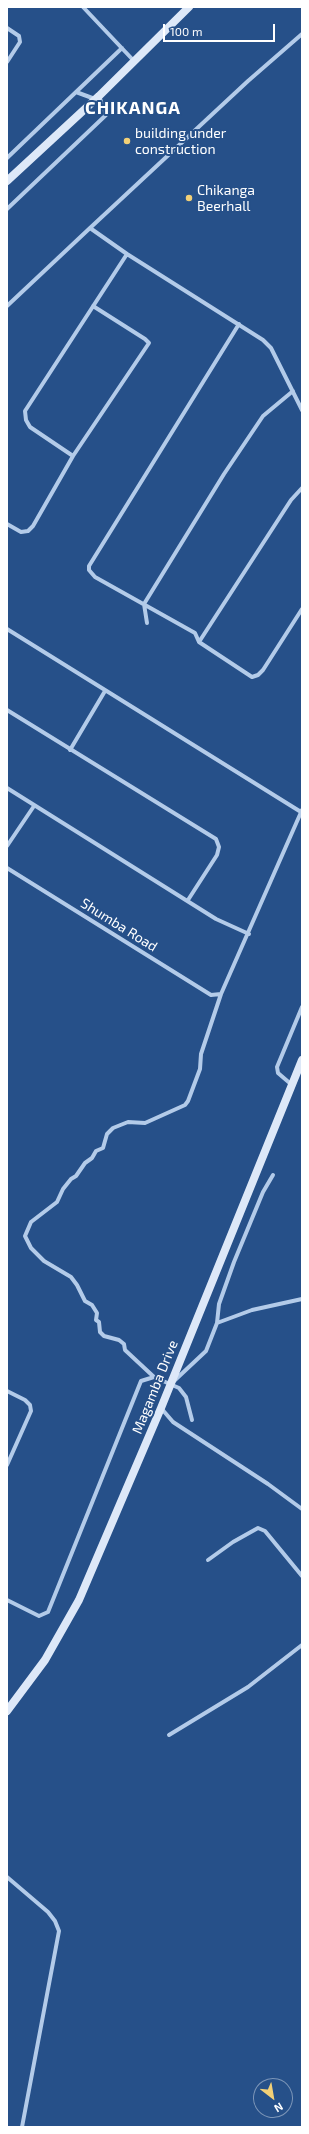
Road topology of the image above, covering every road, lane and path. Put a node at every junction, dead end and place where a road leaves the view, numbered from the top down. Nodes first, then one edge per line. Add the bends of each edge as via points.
1 (83, 7) edge
2 (189, 7) edge
3 (7, 28) edge
4 (302, 34) edge
5 (122, 48) junction
6 (134, 61) junction
7 (7, 62) edge
8 (76, 92) junction
9 (97, 98) junction
10 (7, 158) edge
11 (7, 181) edge
12 (7, 209) edge
13 (90, 228) junction
14 (127, 254) junction
15 (7, 306) edge
16 (93, 306) junction
17 (239, 324) junction
18 (292, 391) junction
19 (302, 410) edge
20 (73, 456) junction
21 (302, 488) edge
22 (7, 524) edge
23 (144, 604) junction
24 (302, 609) edge
25 (147, 623) dead end
26 (7, 629) edge
27 (199, 642) junction
28 (105, 691) junction
29 (7, 710) edge
30 (70, 750) junction
31 (7, 788) edge
32 (34, 806) junction
33 (301, 811) edge
34 (7, 846) edge
35 (7, 868) edge
36 (188, 900) junction
37 (248, 934) junction
38 (221, 994) junction
39 (302, 1007) edge
40 (302, 1060) edge
41 (292, 1085) junction
42 (273, 1175) dead end
43 (302, 1299) edge
44 (217, 1324) junction
45 (154, 1377) junction
46 (171, 1384) junction
47 (7, 1392) edge
48 (161, 1408) junction
49 (192, 1420) dead end
50 (7, 1464) edge
51 (302, 1509) edge
52 (208, 1560) dead end
53 (302, 1576) edge
54 (7, 1600) edge
55 (302, 1645) edge
56 (7, 1711) edge
57 (169, 1735) dead end
58 (7, 1877) edge
59 (22, 2127) edge

1 - 5 street
2 - 6 street
3 - 7 street via 19,36 20,42
4 - 13 street
5 - 6 street
5 - 8 street
6 - 9 street
8 - 9 street
8 - 10 street
9 - 11 street
9 - 12 street via 106,115
13 - 14 street
13 - 15 street
14 - 16 street
14 - 17 street
16 - 20 street via 25,411 30,427
16 - 20 street via 149,343
17 - 18 street via 271,348
17 - 23 street via 89,566 90,573 95,577
18 - 19 street
18 - 23 street via 262,416
20 - 22 street via 33,526 28,531 21,532
21 - 27 street via 291,500
23 - 25 street
23 - 27 street via 194,633
24 - 27 street via 258,675 252,677
26 - 28 street
28 - 30 street
28 - 33 street
29 - 30 street
30 - 36 street via 216,839 219,847 217,856
31 - 32 street
32 - 34 street
32 - 36 street
33 - 37 street
35 - 38 street, Shumba Road via 211,995
36 - 37 street
37 - 38 street
38 - 45 street via 201,1054 200,1069 185,1105 145,1123 128,1122 113,1128 102,1148 96,1151 71,1179 57,1202 31,1222 25,1236 31,1248 44,1261 78,1284 85,1300 97,1313 96,1320 99,1322 100,1332 124,1344 125,1350
39 - 41 street via 277,1067 278,1073
40 - 41 street, Magamba Drive
41 - 46 street, Magamba Drive
42 - 44 street via 263,1192 219,1304
43 - 44 street via 252,1310
44 - 46 street via 206,1351
45 - 46 street
45 - 54 street via 141,1381 48,1612 39,1616
46 - 48 street, Magamba Drive
46 - 49 street via 179,1388 186,1397
47 - 50 street via 25,1400 31,1411
48 - 51 street via 173,1422
48 - 56 street, Magamba Drive via 79,1600 45,1660
52 - 53 street via 258,1528 265,1531
55 - 57 street via 248,1687
58 - 59 street via 48,1912 59,1931

